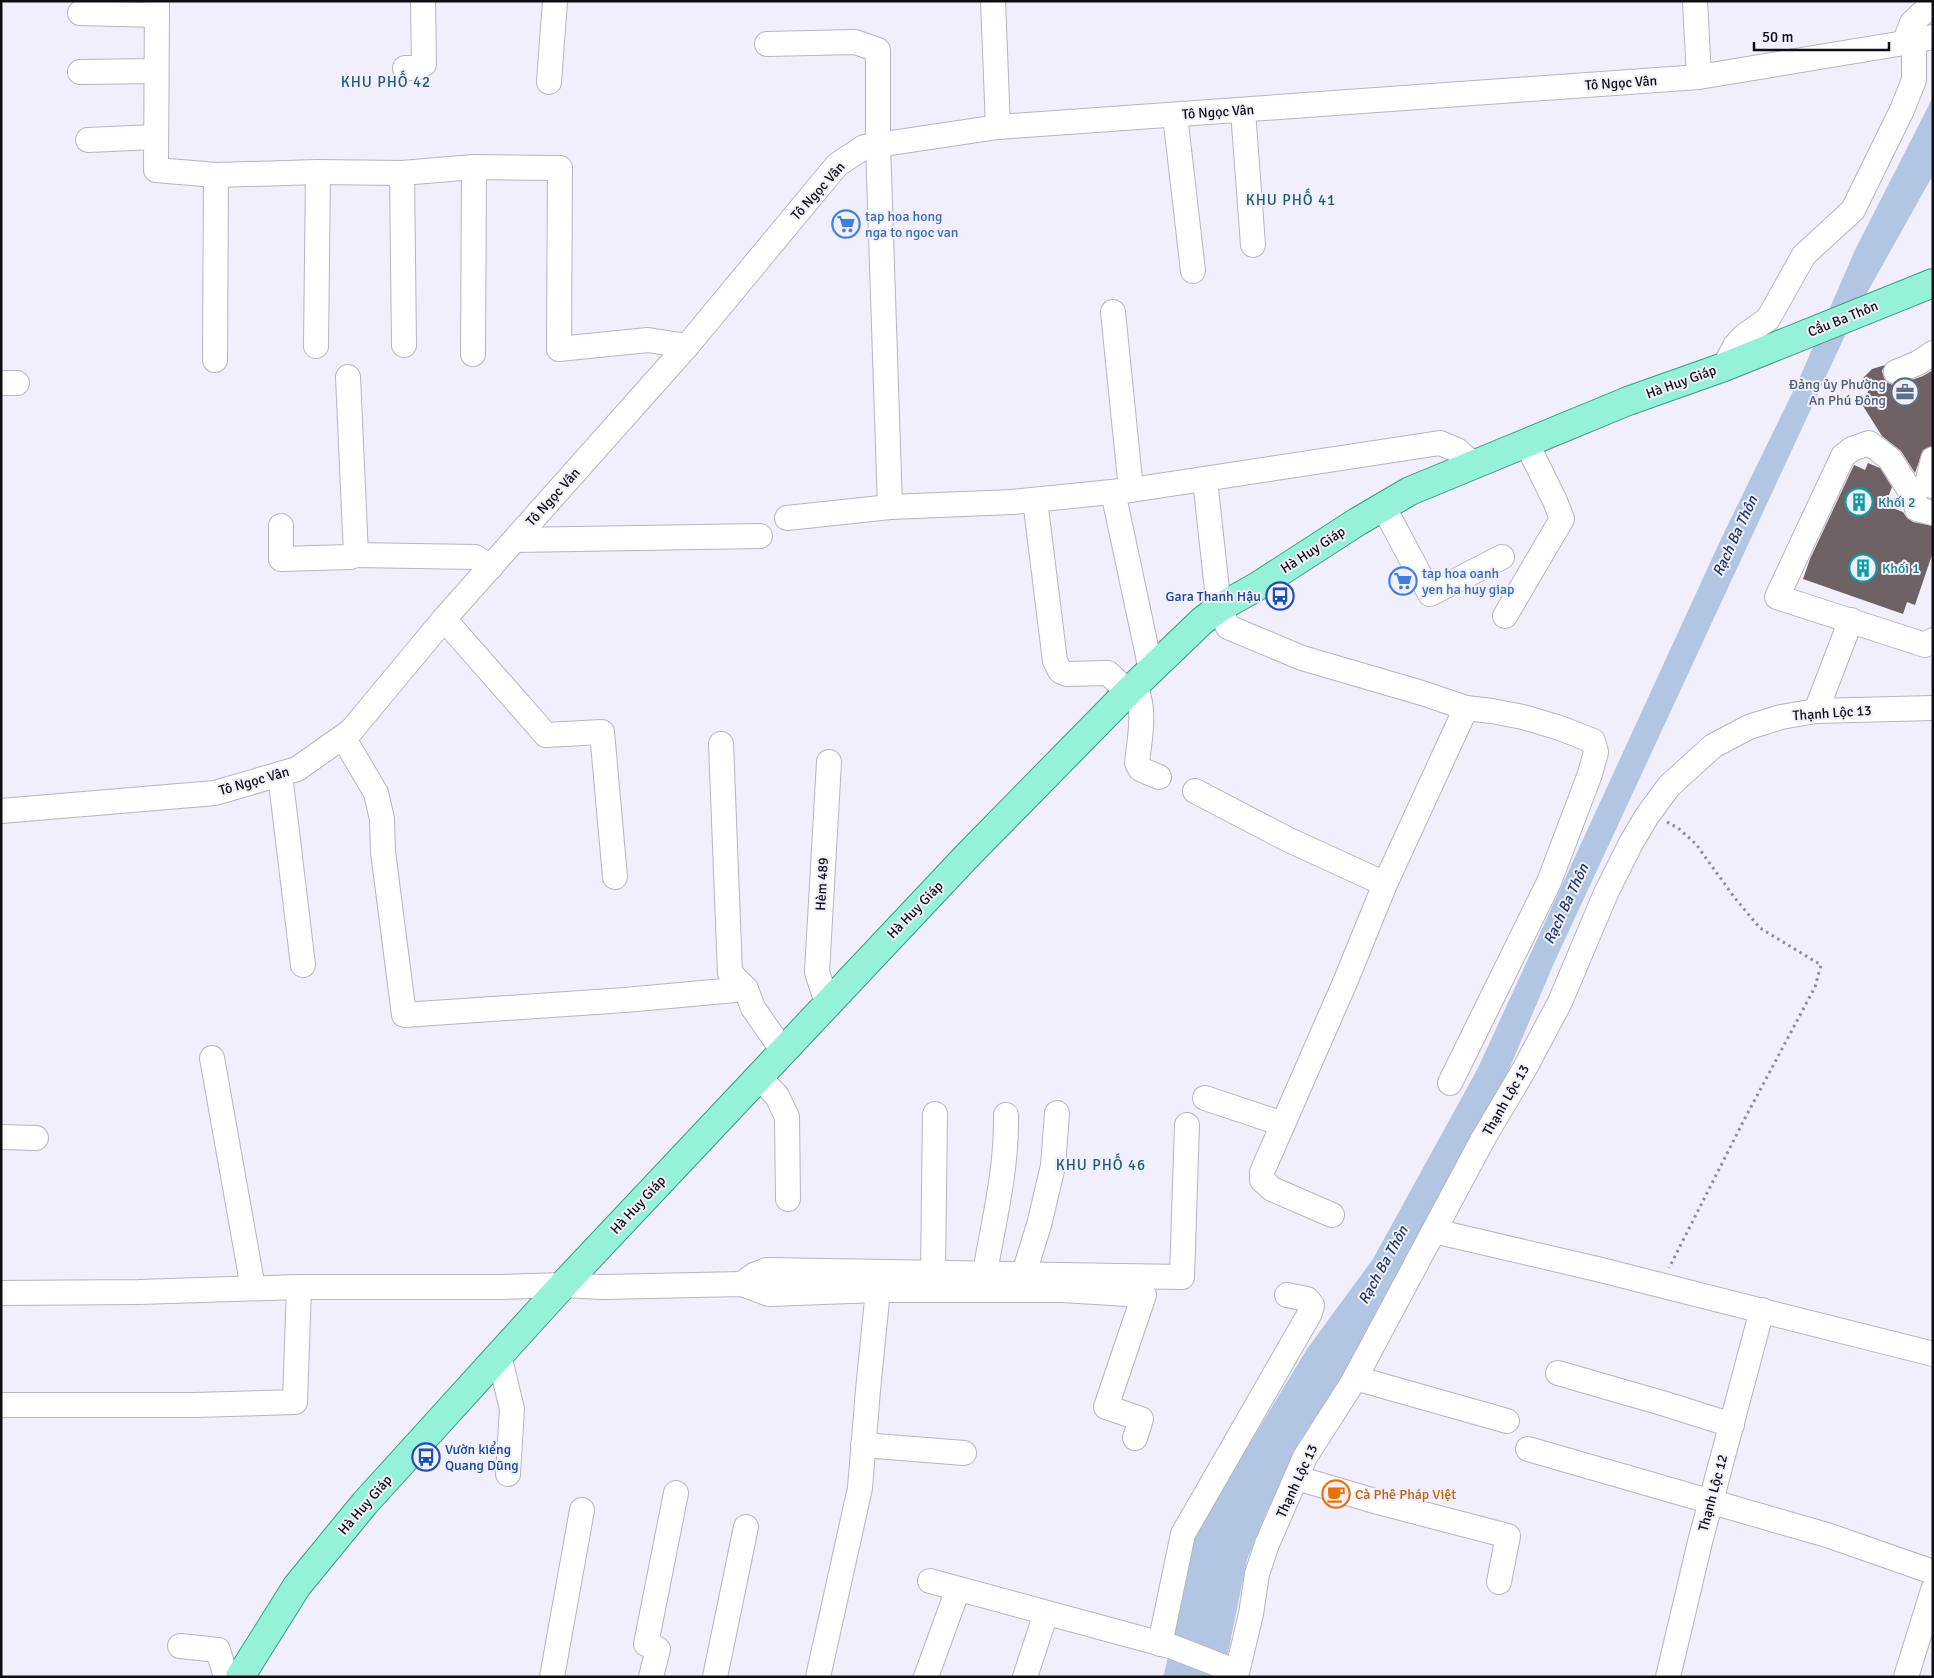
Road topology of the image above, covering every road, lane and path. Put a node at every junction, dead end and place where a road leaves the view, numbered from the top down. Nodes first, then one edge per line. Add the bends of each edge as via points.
1 (423, 1) edge
2 (555, 1) edge
3 (992, 1) edge
4 (1695, 1) edge
5 (1933, 2) edge
6 (157, 8) edge
7 (80, 13) dead end
8 (1917, 40) edge
9 (767, 44) dead end
10 (405, 68) dead end
11 (156, 71) junction
12 (80, 72) dead end
13 (1699, 77) junction
14 (549, 82) dead end
15 (1243, 111) junction
16 (1175, 115) junction
17 (998, 127) junction
18 (155, 138) junction
19 (88, 140) dead end
20 (878, 145) junction
21 (474, 167) junction
22 (318, 172) junction
23 (402, 173) junction
24 (216, 175) junction
25 (1253, 244) dead end
26 (1192, 271) dead end
27 (1933, 283) edge
28 (1113, 312) dead end
29 (404, 345) dead end
30 (316, 346) dead end
31 (686, 346) junction
32 (1933, 353) edge
33 (474, 354) dead end
34 (1754, 354) joint
35 (214, 360) dead end
36 (1724, 367) junction
37 (1896, 372) dead end
38 (348, 377) dead end
39 (1526, 442) junction
40 (1933, 459) edge
41 (1474, 464) junction
42 (1205, 480) junction
43 (1933, 486) edge
44 (1122, 491) junction
45 (1035, 500) junction
46 (1383, 506) junction
47 (890, 507) junction
48 (1933, 513) edge
49 (787, 518) dead end
50 (281, 526) dead end
51 (760, 536) dead end
52 (515, 540) junction
53 (356, 555) junction
54 (1502, 557) dead end
55 (490, 567) junction
56 (1219, 608) junction
57 (1505, 616) dead end
58 (444, 619) junction
59 (1851, 620) junction
60 (1933, 640) edge
61 (1138, 682) junction
62 (1466, 708) junction
63 (1933, 708) edge
64 (1816, 711) junction
65 (343, 737) junction
66 (722, 744) dead end
67 (829, 762) dead end
68 (280, 774) junction
69 (1159, 777) dead end
70 (1195, 792) dead end
71 (1, 811) edge
72 (1647, 816) junction
73 (615, 877) dead end
74 (1385, 884) junction
75 (303, 966) dead end
76 (746, 989) junction
77 (827, 1004) junction
78 (783, 1051) junction
79 (212, 1058) dead end
80 (759, 1077) junction
81 (1450, 1083) dead end
82 (1205, 1098) dead end
83 (935, 1114) dead end
84 (1057, 1114) dead end
85 (1006, 1116) dead end
86 (1187, 1124) dead end
87 (1283, 1124) junction
88 (1, 1137) edge
89 (36, 1138) dead end
90 (788, 1199) dead end
91 (1332, 1215) dead end
92 (1434, 1232) junction
93 (933, 1271) junction
94 (985, 1272) junction
95 (1024, 1273) junction
96 (742, 1284) junction
97 (563, 1285) junction
98 (1661, 1285) junction
99 (299, 1287) junction
100 (253, 1288) junction
101 (878, 1290) junction
102 (1, 1292) edge
103 (1287, 1295) dead end
104 (1762, 1310) junction
105 (1933, 1354) edge
106 (499, 1355) junction
107 (1558, 1373) dead end
108 (1355, 1378) junction
109 (1, 1405) edge
110 (1507, 1421) dead end
111 (1732, 1425) junction
112 (1135, 1438) dead end
113 (864, 1445) junction
114 (1528, 1449) dead end
115 (964, 1453) dead end
116 (508, 1474) dead end
117 (1297, 1478) junction
118 (676, 1493) dead end
119 (1711, 1503) junction
120 (582, 1510) dead end
121 (746, 1527) dead end
122 (1933, 1572) edge
123 (930, 1582) dead end
124 (1498, 1582) dead end
125 (958, 1589) junction
126 (1933, 1590) edge
127 (1046, 1613) junction
128 (1166, 1645) junction
129 (180, 1646) dead end
130 (1234, 1673) edge
131 (226, 1677) edge
132 (240, 1677) edge
133 (552, 1677) edge
134 (651, 1677) edge
135 (715, 1677) edge
136 (818, 1677) edge
137 (926, 1677) edge
138 (1026, 1677) edge
139 (1668, 1677) edge
140 (1906, 1677) edge

1 - 10 street via 424,64
2 - 14 street
3 - 17 street
4 - 13 street
5 - 8 street via 1912,23
6 - 7 street
6 - 11 street
8 - 13 street, Tô Ngọc Vân
8 - 36 street via 1914,80 1853,210 1804,255 1768,319 1744,336
9 - 20 street via 855,42 878,50
11 - 12 street
11 - 18 street
13 - 15 street, Tô Ngọc Vân
15 - 16 street, Tô Ngọc Vân
15 - 25 street
16 - 17 street, Tô Ngọc Vân
16 - 26 street
17 - 20 street, Tô Ngọc Vân
18 - 19 street
18 - 24 street via 156,170
20 - 31 street, Tô Ngọc Vân via 864,147 837,166
20 - 47 street
21 - 23 street
21 - 31 street via 560,168 559,348 648,340
21 - 33 street
22 - 23 street
22 - 24 street
22 - 30 street
23 - 29 street
24 - 35 street
27 - 34 main road, Cầu Ba Thôn
28 - 44 street
31 - 52 street, Tô Ngọc Vân
32 - 37 street
34 - 36 main road, Hà Huy Giáp
36 - 39 main road, Hà Huy Giáp
38 - 53 street
39 - 41 main road, Hà Huy Giáp
39 - 57 street via 1562,519
40 - 43 street via 1926,484
41 - 42 street via 1457,450 1440,443
41 - 46 main road, Hà Huy Giáp
42 - 44 street
42 - 56 street
44 - 45 street
44 - 61 street
45 - 47 street
45 - 61 street via 1055,661 1060,671 1068,674 1108,673
46 - 54 street via 1430,594
46 - 56 main road, Hà Huy Giáp
47 - 49 street
48 - 59 street via 1917,509 1914,498 1890,459 1869,443 1843,456 1777,597
50 - 53 street via 281,559
51 - 52 street
52 - 55 street, Tô Ngọc Vân
53 - 55 street via 475,557
55 - 58 street, Tô Ngọc Vân
56 - 61 main road, Hà Huy Giáp
56 - 62 street via 1228,627 1293,654
58 - 65 street, Tô Ngọc Vân
58 - 73 street via 546,736 602,732
59 - 60 street via 1924,645
59 - 64 street
61 - 69 street via 1142,711 1137,763 1140,769
61 - 77 main road, Hà Huy Giáp
62 - 74 street
62 - 81 street via 1523,717 1560,728 1593,740 1596,752 1549,882
63 - 64 street, Thạnh Lộc 13
64 - 72 street, Thạnh Lộc 13 via 1748,727 1713,746 1669,786
65 - 68 street, Tô Ngọc Vân via 297,769
65 - 76 street via 376,793 382,819 383,852 404,1014
66 - 76 street via 730,973
67 - 77 street, Hèm 489 via 817,972
68 - 71 street, Tô Ngọc Vân via 215,793
68 - 75 street
70 - 74 street
72 - 92 street, Thạnh Lộc 13 via 1606,893 1560,1002
72 - 98 path via 1678,828 1696,844 1760,928 1821,965 1815,987
74 - 87 street
76 - 78 street via 753,1008
77 - 78 main road, Hà Huy Giáp
78 - 80 main road, Hà Huy Giáp
79 - 100 street
80 - 90 street via 777,1096 787,1117
80 - 97 main road, Hà Huy Giáp
82 - 87 street
83 - 93 street
84 - 95 street via 1053,1166
85 - 94 street via 1002,1174
86 - 95 street via 1182,1277
87 - 91 street via 1262,1172 1262,1180 1272,1189
88 - 89 street
92 - 98 street
92 - 108 street, Thạnh Lộc 13
93 - 94 street
93 - 96 street via 767,1270
94 - 95 street
96 - 97 street via 602,1288
96 - 101 street via 769,1294
97 - 99 street
97 - 106 main road, Hà Huy Giáp
98 - 104 street
99 - 100 street
99 - 109 street via 295,1402
100 - 102 street
101 - 112 street via 1062,1290 1144,1295 1106,1407 1141,1419
101 - 113 street
103 - 128 street via 1307,1299 1312,1305 1310,1313 1183,1534
104 - 105 street
104 - 111 street, Thạnh Lộc 12
106 - 116 street via 512,1409
106 - 132 main road, Hà Huy Giáp via 365,1503 297,1586
107 - 111 street
108 - 110 street
108 - 117 street, Thạnh Lộc 13 via 1305,1457
111 - 119 street, Thạnh Lộc 12
113 - 115 street
113 - 136 street via 860,1488
114 - 119 street
117 - 124 street via 1508,1536
117 - 130 street, Thạnh Lộc 13 via 1257,1574 1251,1614
118 - 134 street via 646,1644 658,1649
119 - 122 street via 1827,1535
119 - 139 street, Thạnh Lộc 12
120 - 133 street
121 - 135 street
123 - 125 street
125 - 127 street
125 - 137 street
126 - 140 street
127 - 128 street
127 - 138 street
128 - 130 street
129 - 131 street via 218,1650

